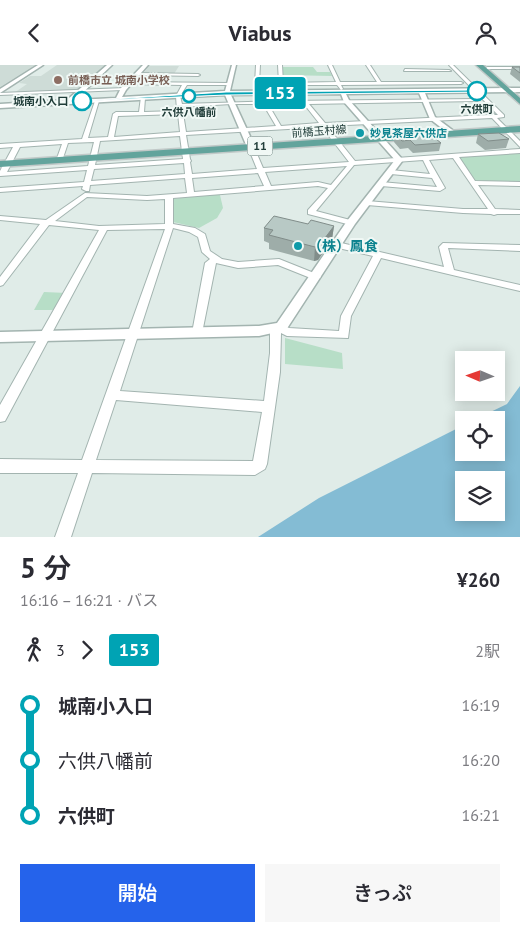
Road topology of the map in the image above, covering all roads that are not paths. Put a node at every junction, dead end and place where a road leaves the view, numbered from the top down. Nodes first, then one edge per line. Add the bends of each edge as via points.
1 (41, 65) edge
2 (110, 65) edge
3 (146, 65) edge
4 (234, 65) edge
5 (258, 65) edge
6 (280, 65) edge
7 (330, 65) edge
8 (368, 65) edge
9 (401, 65) edge
10 (443, 65) edge
11 (451, 65) edge
12 (479, 65) edge
13 (485, 67) edge
14 (520, 68) edge
15 (405, 70) junction
16 (449, 71) junction
17 (140, 74) junction
18 (129, 83) junction
19 (184, 83) junction
20 (415, 83) junction
21 (460, 83) junction
22 (195, 84) junction
23 (229, 84) junction
24 (380, 84) junction
25 (280, 85) junction
26 (123, 89) junction
27 (520, 90) edge
28 (81, 91) junction
29 (421, 91) junction
30 (468, 91) junction
31 (477, 91) junction
32 (509, 91) junction
33 (0, 93) edge
34 (226, 93) junction
35 (280, 93) junction
36 (342, 93) junction
37 (178, 96) junction
38 (520, 96) edge
39 (143, 98) junction
40 (118, 99) junction
41 (477, 100) junction
42 (97, 101) junction
43 (424, 101) junction
44 (69, 102) junction
45 (264, 102) junction
46 (282, 102) junction
47 (520, 102) edge
48 (231, 103) junction
49 (306, 103) dead end
50 (0, 106) edge
51 (181, 109) junction
52 (141, 114) junction
53 (492, 116) junction
54 (432, 118) junction
55 (365, 122) junction
56 (323, 125) junction
57 (279, 127) junction
58 (244, 129) junction
59 (520, 129) edge
60 (505, 130) junction
61 (452, 133) junction
62 (184, 134) junction
63 (111, 138) junction
64 (380, 138) junction
65 (98, 139) junction
66 (85, 140) junction
67 (66, 141) junction
68 (336, 141) junction
69 (18, 144) junction
70 (520, 145) edge
71 (0, 146) edge
72 (251, 147) junction
73 (520, 151) edge
74 (454, 155) junction
75 (187, 156) junction
76 (425, 158) junction
77 (400, 160) junction
78 (58, 161) junction
79 (93, 163) junction
80 (353, 163) junction
81 (260, 170) junction
82 (2, 171) edge
83 (391, 172) junction
84 (191, 176) junction
85 (435, 177) junction
86 (88, 183) junction
87 (474, 183) junction
88 (381, 184) junction
89 (520, 184) edge
90 (332, 187) junction
91 (268, 188) junction
92 (0, 190) edge
93 (85, 195) junction
94 (192, 195) junction
95 (169, 196) junction
96 (367, 203) junction
97 (520, 212) edge
98 (494, 213) junction
99 (0, 218) edge
100 (45, 223) junction
101 (352, 223) junction
102 (170, 225) junction
103 (104, 228) junction
104 (337, 245) junction
105 (520, 248) edge
106 (378, 255) junction
107 (215, 259) junction
108 (450, 271) junction
109 (316, 277) junction
110 (0, 283) edge
111 (520, 288) edge
112 (277, 329) junction
113 (197, 333) junction
114 (133, 334) junction
115 (44, 336) junction
116 (0, 337) edge
117 (112, 395) junction
118 (268, 407) junction
119 (0, 417) edge
120 (0, 466) edge
121 (88, 466) junction
122 (63, 537) edge

1 - 33 street
2 - 28 street
3 - 17 street
4 - 23 street
5 - 25 street via 256,84
6 - 25 street
7 - 36 street
8 - 24 street
9 - 15 street
10 - 16 street
11 - 31 street
12 - 32 main road
13 - 14 street
13 - 32 main road
15 - 16 street
15 - 20 street
16 - 21 street
17 - 18 street
17 - 22 street via 199,72
18 - 19 street
18 - 26 street
19 - 22 street
19 - 37 street
20 - 21 street
20 - 24 street
20 - 29 street
21 - 30 street
22 - 23 street
23 - 34 street
24 - 36 street
25 - 35 street
25 - 36 street
26 - 28 street
26 - 40 street
27 - 32 street
28 - 33 street
28 - 44 street
29 - 30 street
29 - 36 street
29 - 43 street
30 - 31 street
30 - 41 street
31 - 32 street
31 - 53 street via 502,116
32 - 38 main road
32 - 47 main road
34 - 35 street
34 - 37 street
34 - 48 street
35 - 36 street
35 - 46 street
36 - 43 street
36 - 46 street
36 - 55 street
37 - 39 street
37 - 51 street
39 - 40 street
39 - 52 street
40 - 42 street
41 - 43 street
41 - 53 street
42 - 44 street
42 - 66 street
43 - 54 street
44 - 50 street
45 - 46 street
45 - 48 street
45 - 57 street
48 - 51 street
48 - 58 street
49 - 56 street
51 - 52 street
51 - 62 street
52 - 63 street via 115,114
53 - 54 street
53 - 60 street
54 - 55 street
54 - 61 street
55 - 56 street
55 - 64 street
56 - 57 street
56 - 68 street
57 - 58 street
58 - 62 street
58 - 72 street
59 - 60 main road, 前橋玉村線 / 11
60 - 61 main road, 前橋玉村線 / 11
60 - 70 street
61 - 64 main road, 前橋玉村線 / 11
62 - 63 street
62 - 75 street
63 - 65 street
64 - 68 main road, 前橋玉村線 / 11
64 - 77 street
65 - 66 street
65 - 79 street
66 - 67 street
67 - 69 street
67 - 78 street
68 - 72 main road, 前橋玉村線 / 11
68 - 80 street
69 - 71 street
69 - 82 street
72 - 75 main road, 前橋玉村線 / 11
72 - 81 street
73 - 74 street
74 - 76 street
74 - 87 street
75 - 79 main road, 前橋玉村線 / 11
75 - 84 street
76 - 77 street
76 - 85 street
77 - 80 street
77 - 83 street
78 - 79 main road, 前橋玉村線 / 11
78 - 82 main road, 前橋玉村線 / 11
79 - 82 street
79 - 86 street
80 - 81 street
80 - 90 street
81 - 84 street
81 - 91 street
83 - 85 street
83 - 88 street
84 - 86 street
84 - 94 street
85 - 88 street via 440,189
86 - 92 street
86 - 93 street
87 - 89 street
87 - 98 street
88 - 96 street
90 - 91 street via 318,184
90 - 101 street via 311,213
91 - 94 street
93 - 95 street
93 - 100 street
94 - 95 street
95 - 102 street
96 - 98 street
96 - 101 street
97 - 98 street
99 - 100 street
100 - 103 street
100 - 110 street
101 - 104 street
102 - 103 street
102 - 107 street via 202,236 205,249
102 - 114 street
103 - 115 street
104 - 106 street
104 - 109 street
105 - 108 street via 446,245 443,247
106 - 108 street
106 - 112 street via 346,316 344,335
107 - 109 street via 238,265 278,262
107 - 113 street via 210,263
108 - 111 street
109 - 112 street via 286,323
112 - 113 street
112 - 118 street
113 - 114 street
114 - 115 street
114 - 117 street
115 - 116 street
115 - 119 street
117 - 118 street
117 - 121 street
118 - 121 street via 260,463 255,468
120 - 121 street
121 - 122 street

